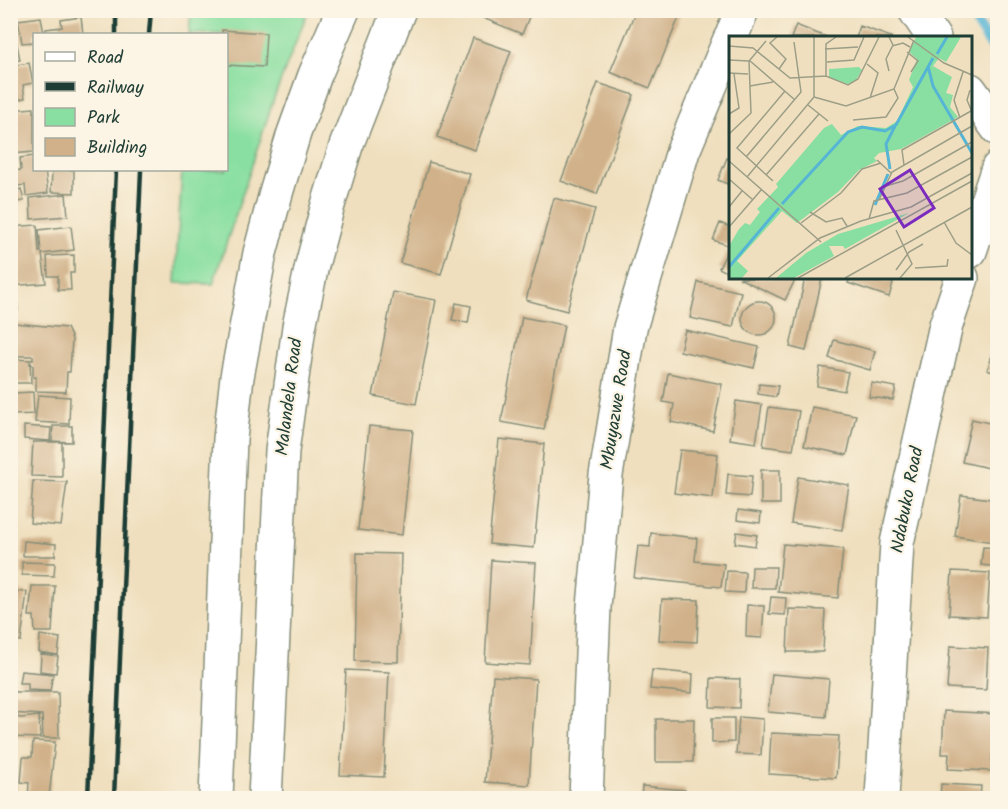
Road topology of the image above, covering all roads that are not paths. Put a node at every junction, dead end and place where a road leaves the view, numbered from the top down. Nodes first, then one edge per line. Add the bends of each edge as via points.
1 (343, 10) edge
2 (399, 10) edge
3 (742, 10) edge
4 (915, 10) edge
5 (732, 36) edge
6 (933, 36) edge
7 (729, 43) edge
8 (972, 93) edge
9 (998, 129) edge
10 (998, 168) edge
11 (972, 245) edge
12 (962, 279) edge
13 (216, 798) edge
14 (265, 798) edge
15 (586, 798) edge
16 (882, 798) edge

1 - 13 main road via 294,133 247,315 230,439
2 - 14 main road, Malandela Road via 346,146 299,327 282,451
3 - 5 main road, Mbuyazwe Road
4 - 6 main road
7 - 15 main road, Mbuyazwe Road via 683,151 630,328 606,475 595,596
8 - 9 main road
10 - 11 main road
12 - 16 main road, Ndabuko Road via 946,325 897,543

